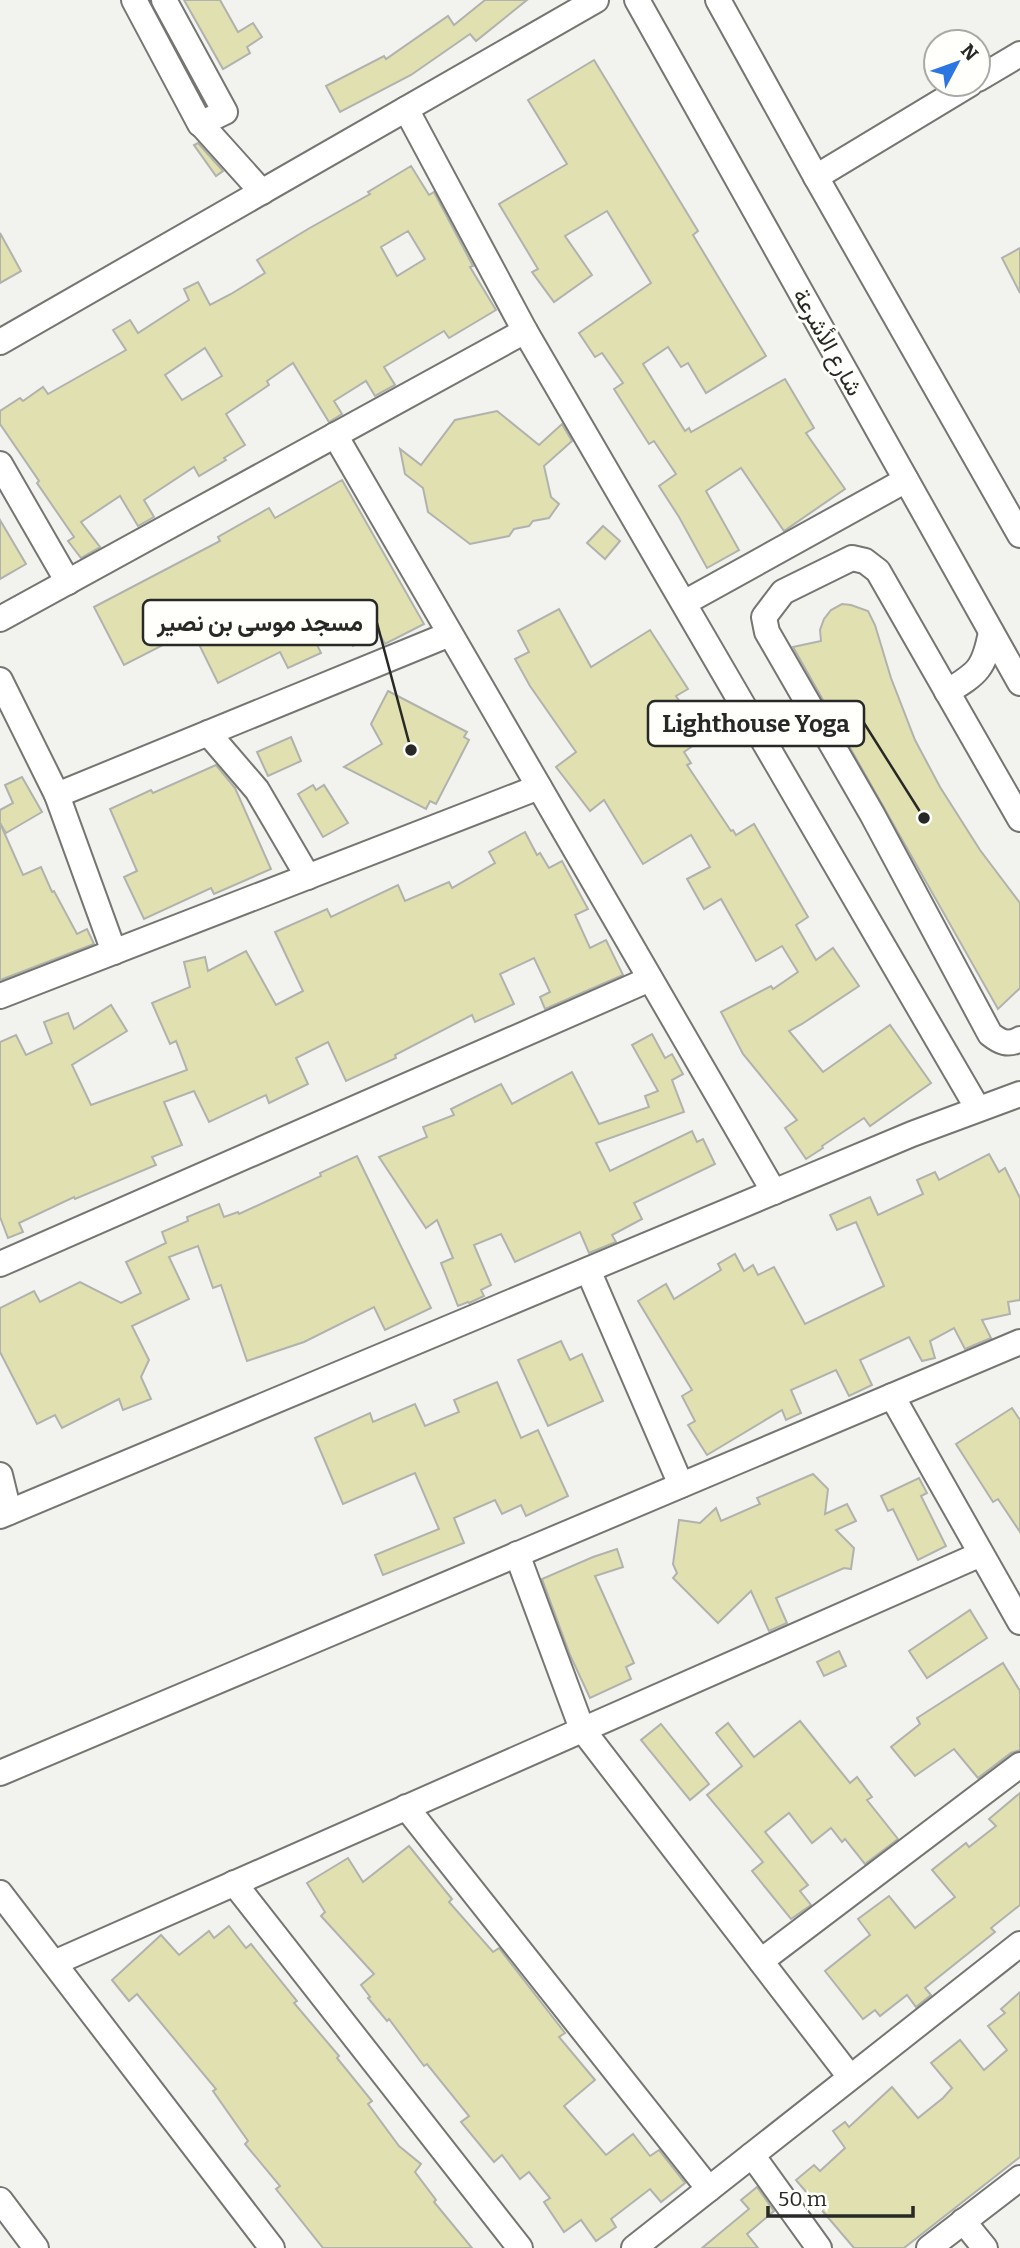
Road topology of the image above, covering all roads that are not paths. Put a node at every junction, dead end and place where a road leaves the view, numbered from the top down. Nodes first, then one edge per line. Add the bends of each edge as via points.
1 (134, 0) edge
2 (164, 0) edge
3 (596, 0) edge
4 (637, 0) edge
5 (718, 0) edge
6 (1020, 54) edge
7 (992, 71) edge
8 (947, 98) edge
9 (406, 109) junction
10 (200, 123) junction
11 (816, 177) junction
12 (262, 192) junction
13 (525, 331) junction
14 (0, 342) edge
15 (335, 435) junction
16 (0, 464) edge
17 (906, 480) junction
18 (1020, 535) edge
19 (68, 582) junction
20 (684, 603) junction
21 (0, 619) edge
22 (991, 632) junction
23 (450, 634) junction
24 (0, 680) edge
25 (1020, 683) edge
26 (947, 692) junction
27 (208, 733) junction
28 (539, 787) junction
29 (57, 795) junction
30 (1020, 819) edge
31 (308, 877) junction
32 (114, 952) junction
33 (650, 979) junction
34 (0, 996) edge
35 (1020, 1039) edge
36 (1020, 1094) edge
37 (978, 1109) junction
38 (774, 1192) junction
39 (0, 1264) edge
40 (588, 1270) junction
41 (1020, 1342) edge
42 (892, 1396) junction
43 (0, 1475) edge
44 (681, 1485) junction
45 (5, 1514) edge
46 (517, 1554) junction
47 (981, 1554) junction
48 (1020, 1622) edge
49 (583, 1729) junction
50 (1020, 1765) edge
51 (0, 1773) edge
52 (406, 1807) junction
53 (234, 1883) junction
54 (0, 1893) edge
55 (1020, 1944) edge
56 (761, 1961) junction
57 (54, 1963) junction
58 (850, 2077) junction
59 (752, 2155) junction
60 (1020, 2178) edge
61 (709, 2189) junction
62 (0, 2200) edge
63 (963, 2221) junction
64 (36, 2248) edge
65 (272, 2248) edge
66 (520, 2248) edge
67 (634, 2248) edge
68 (819, 2248) edge
69 (929, 2248) edge
70 (985, 2248) edge

1 - 10 street
2 - 10 street via 225,111
3 - 9 street
4 - 17 street, شارع الأشرعة
5 - 11 street
6 - 7 street
8 - 11 street
9 - 12 street
9 - 13 street
10 - 12 street
11 - 18 street
12 - 14 street
13 - 15 street
13 - 20 street
15 - 19 street
15 - 23 street
16 - 19 street
17 - 20 street
17 - 22 street, شارع الأشرعة
19 - 21 street
20 - 37 street
22 - 25 street, شارع الأشرعة
22 - 26 street via 980,668
23 - 27 street
23 - 28 street
24 - 29 street
26 - 30 street
26 - 35 street via 878,571 866,561 852,558 783,592 764,617 767,632 872,814 990,1034 999,1042
27 - 29 street
27 - 31 street via 257,790
28 - 31 street
28 - 33 street
29 - 32 street
31 - 32 street
32 - 34 street
33 - 38 street
33 - 39 street
36 - 37 street
37 - 38 street
38 - 40 street
40 - 44 street
40 - 45 street
41 - 42 street
42 - 44 street
42 - 47 street
43 - 45 street
44 - 46 street
46 - 49 street
46 - 51 street
47 - 48 street
47 - 49 street
49 - 52 street
49 - 56 street
50 - 56 street
52 - 53 street
52 - 61 street
53 - 57 street
53 - 66 street
54 - 57 street
55 - 58 street
56 - 58 street
57 - 65 street
58 - 59 street
59 - 61 street
59 - 68 street
60 - 63 street
61 - 67 street
62 - 64 street
63 - 69 street
63 - 70 street

